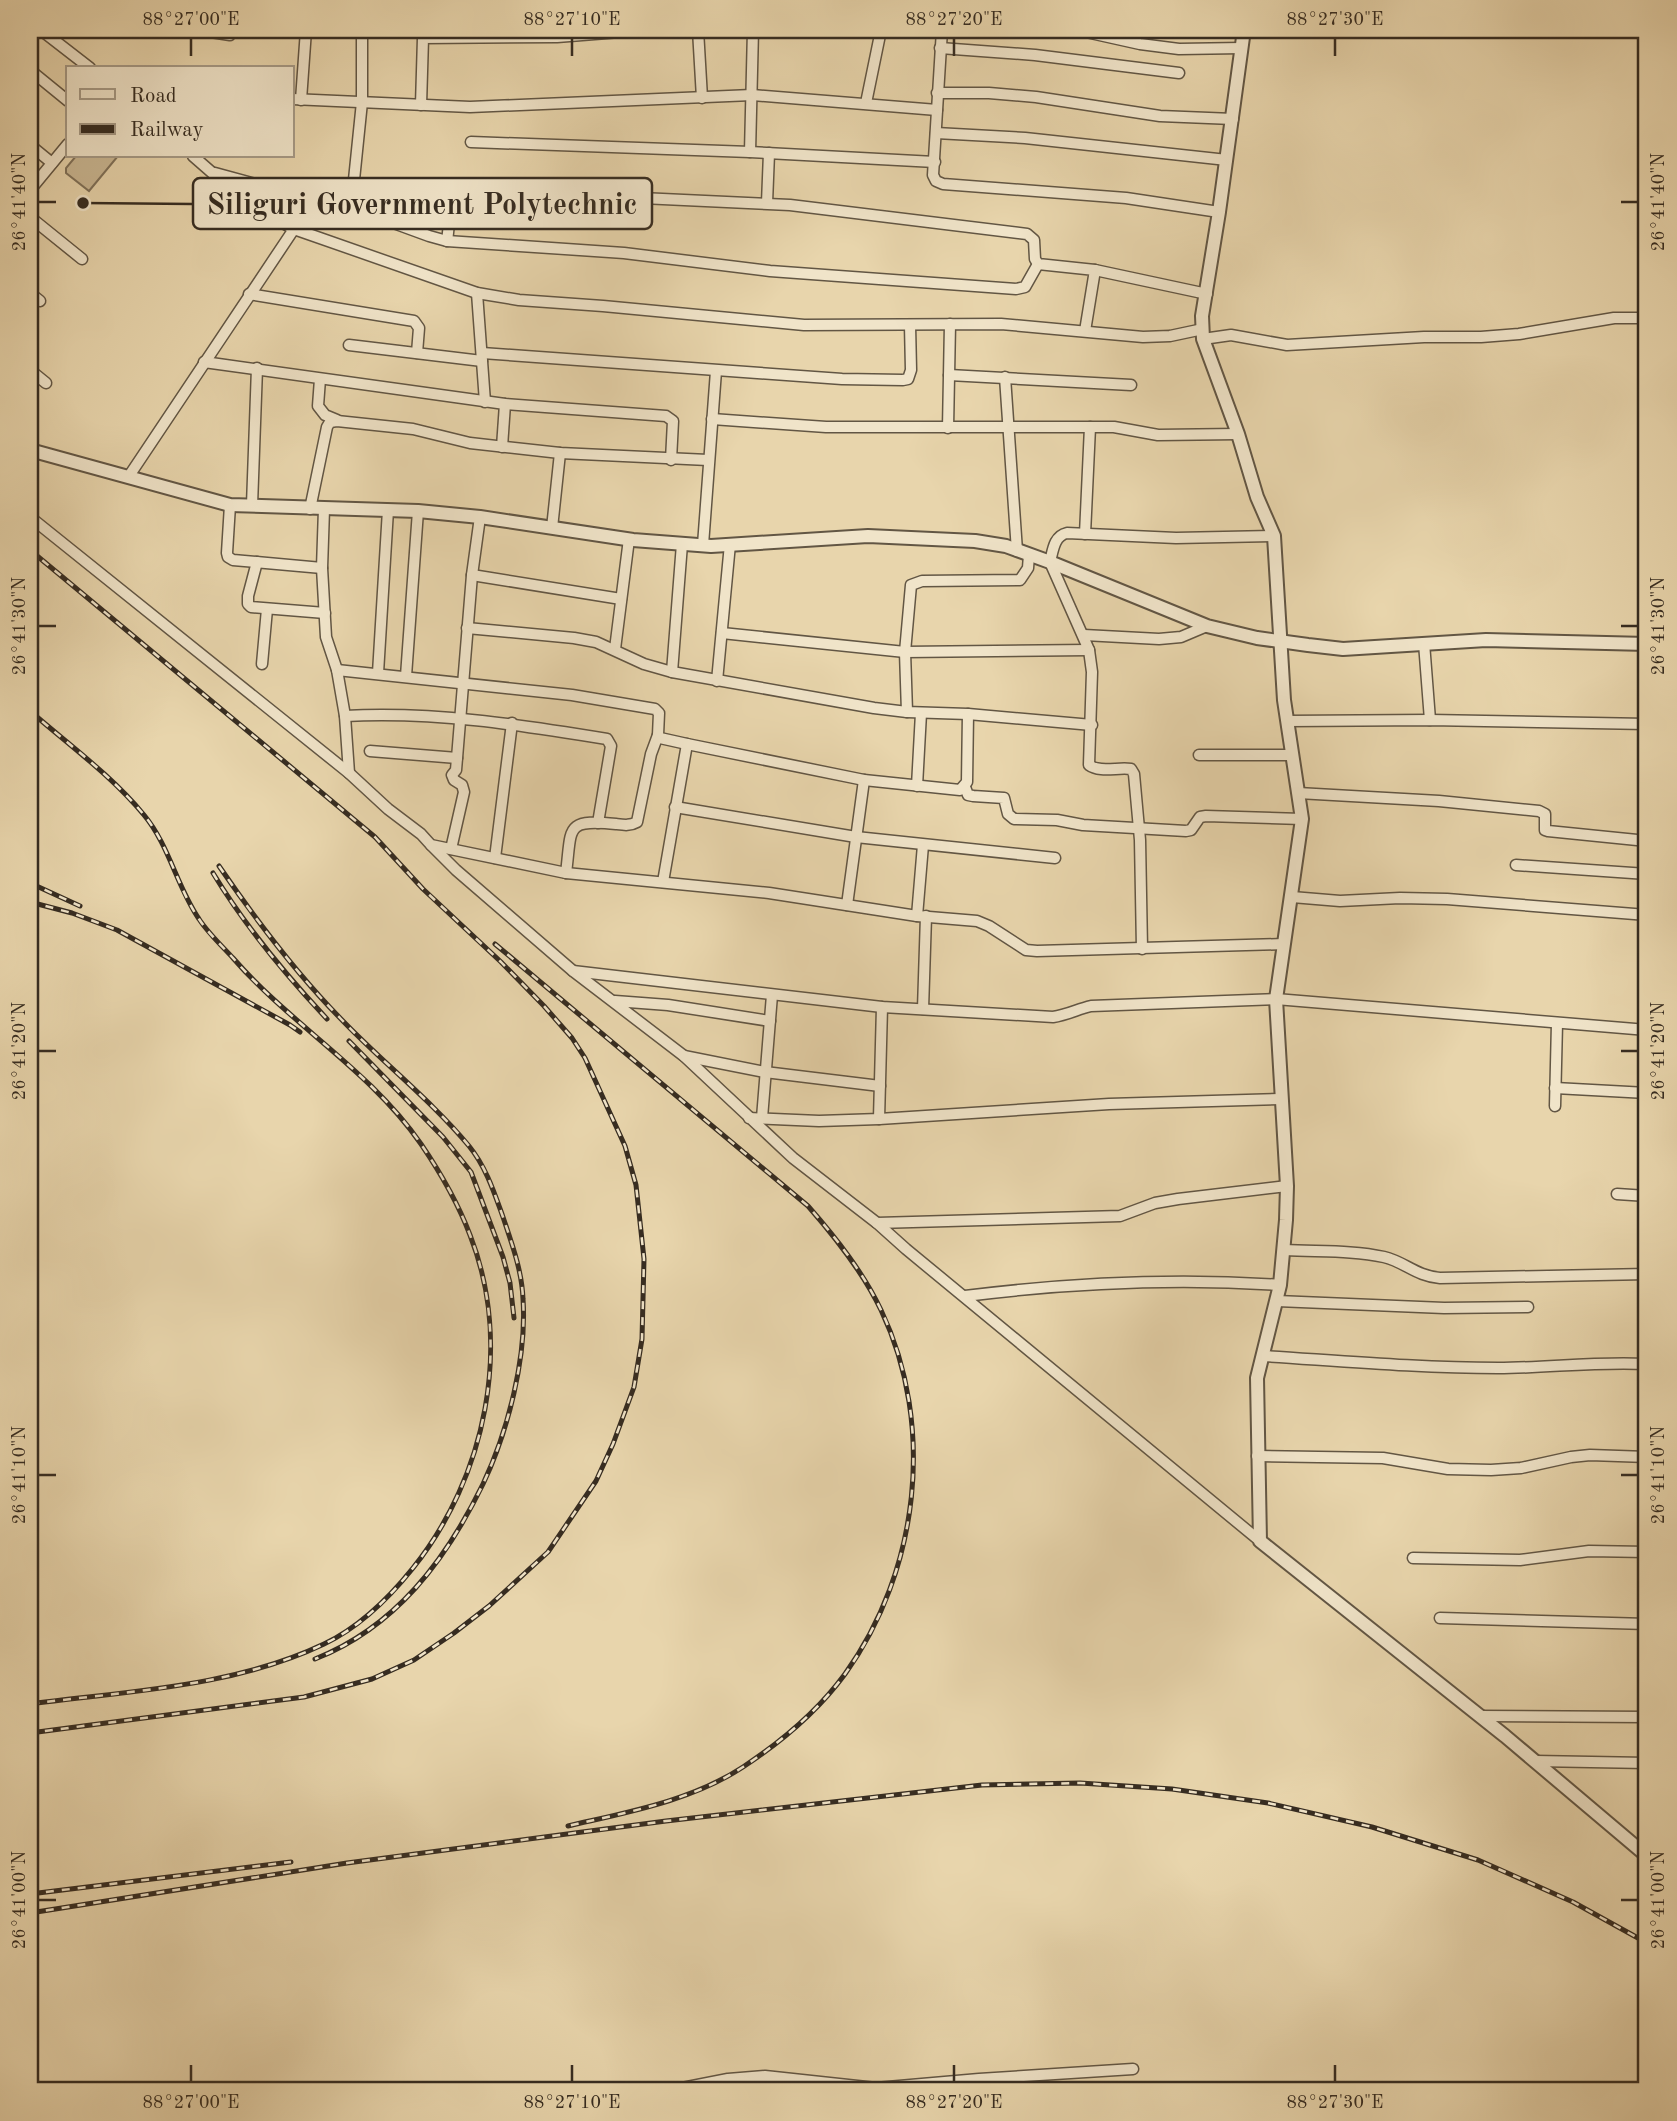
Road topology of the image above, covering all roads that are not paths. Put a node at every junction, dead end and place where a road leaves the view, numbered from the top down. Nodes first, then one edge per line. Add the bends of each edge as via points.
1 (41, 30) edge
2 (60, 30) edge
3 (198, 30) edge
4 (306, 30) edge
5 (362, 30) edge
6 (645, 30) edge
7 (698, 30) edge
8 (753, 30) edge
9 (881, 30) edge
10 (942, 30) edge
11 (1077, 30) edge
12 (1244, 30) edge
13 (423, 34) edge
14 (230, 35) dead end
15 (58, 44) junction
16 (940, 48) junction
17 (1242, 48) junction
18 (87, 66) edge
19 (30, 70) edge
20 (1179, 73) dead end
21 (937, 93) junction
22 (752, 95) junction
23 (702, 97) junction
24 (297, 99) edge
25 (66, 100) edge
26 (362, 102) junction
27 (866, 103) junction
28 (421, 106) junction
29 (937, 110) junction
30 (1233, 119) junction
31 (936, 133) junction
32 (471, 142) dead end
33 (30, 145) edge
34 (66, 147) edge
35 (750, 152) junction
36 (769, 153) junction
37 (195, 158) edge
38 (1227, 160) junction
39 (935, 162) junction
40 (52, 166) junction
41 (212, 172) junction
42 (30, 190) edge
43 (766, 204) junction
44 (351, 209) junction
45 (1219, 212) junction
46 (30, 217) edge
47 (294, 229) junction
48 (447, 241) junction
49 (82, 259) dead end
50 (1038, 264) junction
51 (1095, 270) junction
52 (30, 293) edge
53 (477, 293) junction
54 (249, 294) junction
55 (1207, 294) junction
56 (40, 301) dead end
57 (1647, 318) edge
58 (950, 324) junction
59 (910, 325) junction
60 (1085, 331) junction
61 (1203, 334) junction
62 (349, 345) dead end
63 (417, 353) junction
64 (482, 357) junction
65 (204, 362) junction
66 (257, 368) junction
67 (30, 370) edge
68 (716, 371) junction
69 (949, 375) junction
70 (1005, 377) junction
71 (320, 379) junction
72 (46, 383) dead end
73 (1131, 385) dead end
74 (485, 402) junction
75 (505, 404) junction
76 (712, 419) junction
77 (337, 421) junction
78 (1090, 427) junction
79 (948, 428) junction
80 (1007, 428) junction
81 (1238, 434) junction
82 (502, 446) junction
83 (30, 450) edge
84 (560, 453) junction
85 (671, 460) junction
86 (708, 460) junction
87 (129, 476) junction
88 (230, 505) junction
89 (252, 505) junction
90 (317, 509) junction
91 (388, 510) junction
92 (418, 511) junction
93 (30, 517) edge
94 (480, 517) junction
95 (552, 528) junction
96 (1085, 534) junction
97 (1274, 536) junction
98 (629, 539) junction
99 (682, 544) junction
100 (730, 544) junction
101 (702, 545) junction
102 (1023, 553) junction
103 (257, 562) junction
104 (1050, 562) junction
105 (322, 568) junction
106 (472, 575) junction
107 (621, 599) junction
108 (267, 608) junction
109 (325, 613) junction
110 (1207, 626) junction
111 (467, 628) junction
112 (722, 633) junction
113 (1084, 635) junction
114 (1280, 640) junction
115 (1424, 643) junction
116 (1647, 644) edge
117 (614, 649) junction
118 (1089, 650) junction
119 (905, 652) junction
120 (262, 664) dead end
121 (337, 670) junction
122 (672, 672) junction
123 (378, 673) junction
124 (406, 676) junction
125 (718, 681) junction
126 (462, 685) junction
127 (907, 712) junction
128 (920, 713) junction
129 (968, 714) junction
130 (345, 716) junction
131 (460, 719) junction
132 (1430, 720) junction
133 (1287, 721) junction
134 (512, 723) junction
135 (1647, 723) edge
136 (1092, 725) junction
137 (658, 735) junction
138 (687, 744) junction
139 (370, 751) dead end
140 (1199, 755) dead end
141 (1291, 755) junction
142 (457, 758) junction
143 (349, 773) junction
144 (864, 780) junction
145 (917, 786) junction
146 (965, 787) junction
147 (1298, 793) junction
148 (675, 807) junction
149 (1302, 819) junction
150 (598, 823) junction
151 (1138, 828) junction
152 (856, 836) junction
153 (1647, 841) edge
154 (431, 845) junction
155 (923, 845) junction
156 (451, 849) junction
157 (495, 858) junction
158 (1055, 858) dead end
159 (1516, 865) dead end
160 (566, 873) junction
161 (1647, 874) edge
162 (663, 882) junction
163 (1292, 897) junction
164 (847, 905) junction
165 (1647, 915) edge
166 (921, 916) junction
167 (1284, 944) junction
168 (1142, 949) junction
169 (573, 971) junction
170 (772, 995) junction
171 (1276, 999) junction
172 (615, 1001) junction
173 (882, 1007) junction
174 (923, 1009) junction
175 (770, 1021) junction
176 (1557, 1023) junction
177 (1647, 1030) edge
178 (684, 1056) junction
179 (765, 1072) junction
180 (880, 1086) junction
181 (1555, 1088) junction
182 (1647, 1093) edge
183 (1280, 1098) junction
184 (1555, 1106) dead end
185 (749, 1118) junction
186 (762, 1118) junction
187 (879, 1119) junction
188 (1287, 1186) junction
189 (1618, 1194) dead end
190 (1647, 1196) edge
191 (877, 1223) junction
192 (1284, 1251) junction
193 (1647, 1274) edge
194 (1280, 1285) junction
195 (965, 1296) junction
196 (1277, 1301) junction
197 (1528, 1307) dead end
198 (1264, 1356) junction
199 (1647, 1364) edge
200 (1257, 1456) junction
201 (1647, 1457) edge
202 (1260, 1541) junction
203 (1647, 1552) edge
204 (1413, 1558) dead end
205 (1440, 1618) dead end
206 (1647, 1623) edge
207 (1480, 1716) junction
208 (1647, 1717) edge
209 (1535, 1761) junction
210 (1647, 1763) edge
211 (1647, 1856) edge
212 (1133, 2070) dead end
213 (667, 2091) edge

1 - 15 street
2 - 15 street
3 - 14 street
4 - 24 street
5 - 26 street
6 - 13 street via 557,37
7 - 23 street
8 - 22 street
9 - 27 street
10 - 16 street
11 - 17 street via 1179,49
12 - 17 street
13 - 28 street
15 - 18 street
16 - 20 street
16 - 21 street
17 - 30 street
19 - 25 street
21 - 29 street
21 - 30 street via 1036,97 1160,116
22 - 23 street
22 - 27 street
22 - 35 street
23 - 28 street
24 - 26 street
26 - 28 street
26 - 44 street
27 - 29 street
29 - 31 street
30 - 38 street
31 - 38 street
31 - 39 street
32 - 35 street
33 - 40 street
34 - 40 street
35 - 36 street
36 - 39 street
36 - 43 street
37 - 41 street
38 - 45 street
39 - 45 street via 933,175 943,184 1126,198
40 - 42 street
41 - 44 street
41 - 47 street via 249,205
43 - 48 street via 470,190 453,202
43 - 50 street via 1027,234 1034,240
44 - 48 street
45 - 55 street
46 - 49 street
47 - 53 street
47 - 54 street
48 - 50 street via 1016,289 1025,287
50 - 51 street
51 - 55 street
51 - 60 street
52 - 56 street
53 - 59 street via 804,325
53 - 64 street
54 - 63 street via 414,321 419,328
54 - 65 street
55 - 61 street
57 - 61 street via 1481,337 1287,345
58 - 59 street
58 - 60 street
58 - 69 street
59 - 68 street via 908,379
60 - 61 street via 1143,337
61 - 81 street
62 - 63 street
63 - 64 street
64 - 68 street
64 - 74 street
65 - 66 street
65 - 87 street
66 - 71 street
66 - 89 street
67 - 72 street
68 - 76 street
69 - 70 street
69 - 79 street
70 - 73 street
70 - 80 street
71 - 74 street
71 - 77 street via 318,406
74 - 75 street
75 - 82 street
75 - 85 street via 666,416 673,421
76 - 79 street via 826,427
76 - 86 street
77 - 82 street
77 - 90 street via 327,427
78 - 80 street
78 - 81 street via 1149,434
78 - 96 street
79 - 80 street
80 - 102 street
81 - 97 street
82 - 84 street
83 - 87 street
84 - 85 street
84 - 95 street
85 - 86 street
86 - 101 street
87 - 88 street
88 - 89 street
88 - 103 street via 228,557
89 - 90 street
90 - 91 street
90 - 105 street
91 - 92 street
91 - 123 street
92 - 94 street
92 - 124 street
93 - 143 street
94 - 95 street
94 - 106 street
95 - 98 street
96 - 97 street
96 - 104 street via 1059,537
97 - 114 street
98 - 99 street
98 - 107 street
99 - 101 street
99 - 122 street
100 - 101 street
100 - 102 street via 868,536 975,541
100 - 112 street
102 - 104 street
102 - 119 street via 1028,568 1020,580 911,585
103 - 105 street
103 - 108 street via 247,601 251,607
104 - 110 street
104 - 113 street
105 - 109 street
106 - 107 street
106 - 111 street
107 - 117 street
108 - 109 street
108 - 120 street
109 - 121 street via 326,637
110 - 113 street via 1181,637 1159,639
110 - 114 street
111 - 117 street via 574,638
111 - 126 street
112 - 119 street
112 - 125 street
113 - 118 street
114 - 115 street via 1343,649
114 - 133 street
115 - 116 street
115 - 132 street
117 - 122 street
118 - 119 street
118 - 136 street
119 - 127 street
121 - 123 street
121 - 130 street
122 - 125 street
123 - 124 street
124 - 126 street
125 - 127 street
126 - 131 street
126 - 137 street via 648,707 659,713
127 - 128 street
128 - 129 street
128 - 145 street
129 - 136 street
129 - 146 street
130 - 131 street
130 - 143 street
131 - 134 street
131 - 142 street
132 - 133 street
132 - 135 street
133 - 141 street
134 - 150 street via 611,741
134 - 157 street
136 - 151 street via 1088,760 1092,768 1133,771
137 - 138 street
137 - 150 street via 637,822
138 - 144 street
138 - 148 street
139 - 142 street
140 - 141 street
141 - 147 street
142 - 156 street via 452,778 464,792
143 - 154 street
144 - 145 street
144 - 152 street
145 - 146 street
146 - 151 street via 968,795 1004,798 1008,814 1014,818
147 - 149 street
147 - 153 street via 1543,811 1548,831
148 - 152 street
148 - 162 street
149 - 151 street via 1206,816 1191,830
149 - 163 street
150 - 160 street via 575,826
151 - 168 street
152 - 155 street
152 - 164 street
154 - 156 street
154 - 169 street
155 - 158 street
155 - 166 street
156 - 157 street
157 - 160 street
159 - 161 street
160 - 162 street
162 - 164 street
163 - 165 street via 1447,899
163 - 167 street
164 - 166 street
166 - 168 street via 977,921 1026,950
166 - 174 street
167 - 168 street
167 - 171 street
169 - 170 street
169 - 172 street
170 - 173 street
170 - 175 street
171 - 174 street via 1091,1006 1053,1017
171 - 176 street
171 - 183 street
172 - 175 street via 668,1004
172 - 178 street
173 - 174 street
173 - 180 street
175 - 179 street
176 - 177 street
176 - 181 street
178 - 179 street
178 - 185 street
179 - 180 street
179 - 186 street
180 - 187 street
181 - 182 street
181 - 184 street
183 - 187 street
183 - 188 street
185 - 186 street
185 - 191 street
186 - 187 street
188 - 191 street via 1178,1199 1111,1217
188 - 192 street
189 - 190 street
191 - 195 street
192 - 193 street via 1382,1257 1440,1278
192 - 194 street
194 - 195 street via 1146,1282
194 - 196 street
195 - 202 street
196 - 197 street
196 - 198 street
198 - 199 street via 1433,1367
198 - 200 street via 1257,1378
200 - 201 street via 1383,1458 1448,1469 1491,1470 1590,1455
200 - 202 street
202 - 207 street
203 - 204 street via 1589,1550 1520,1560
205 - 206 street
207 - 208 street
207 - 209 street
209 - 210 street
209 - 211 street
212 - 213 street via 876,2088 765,2076

